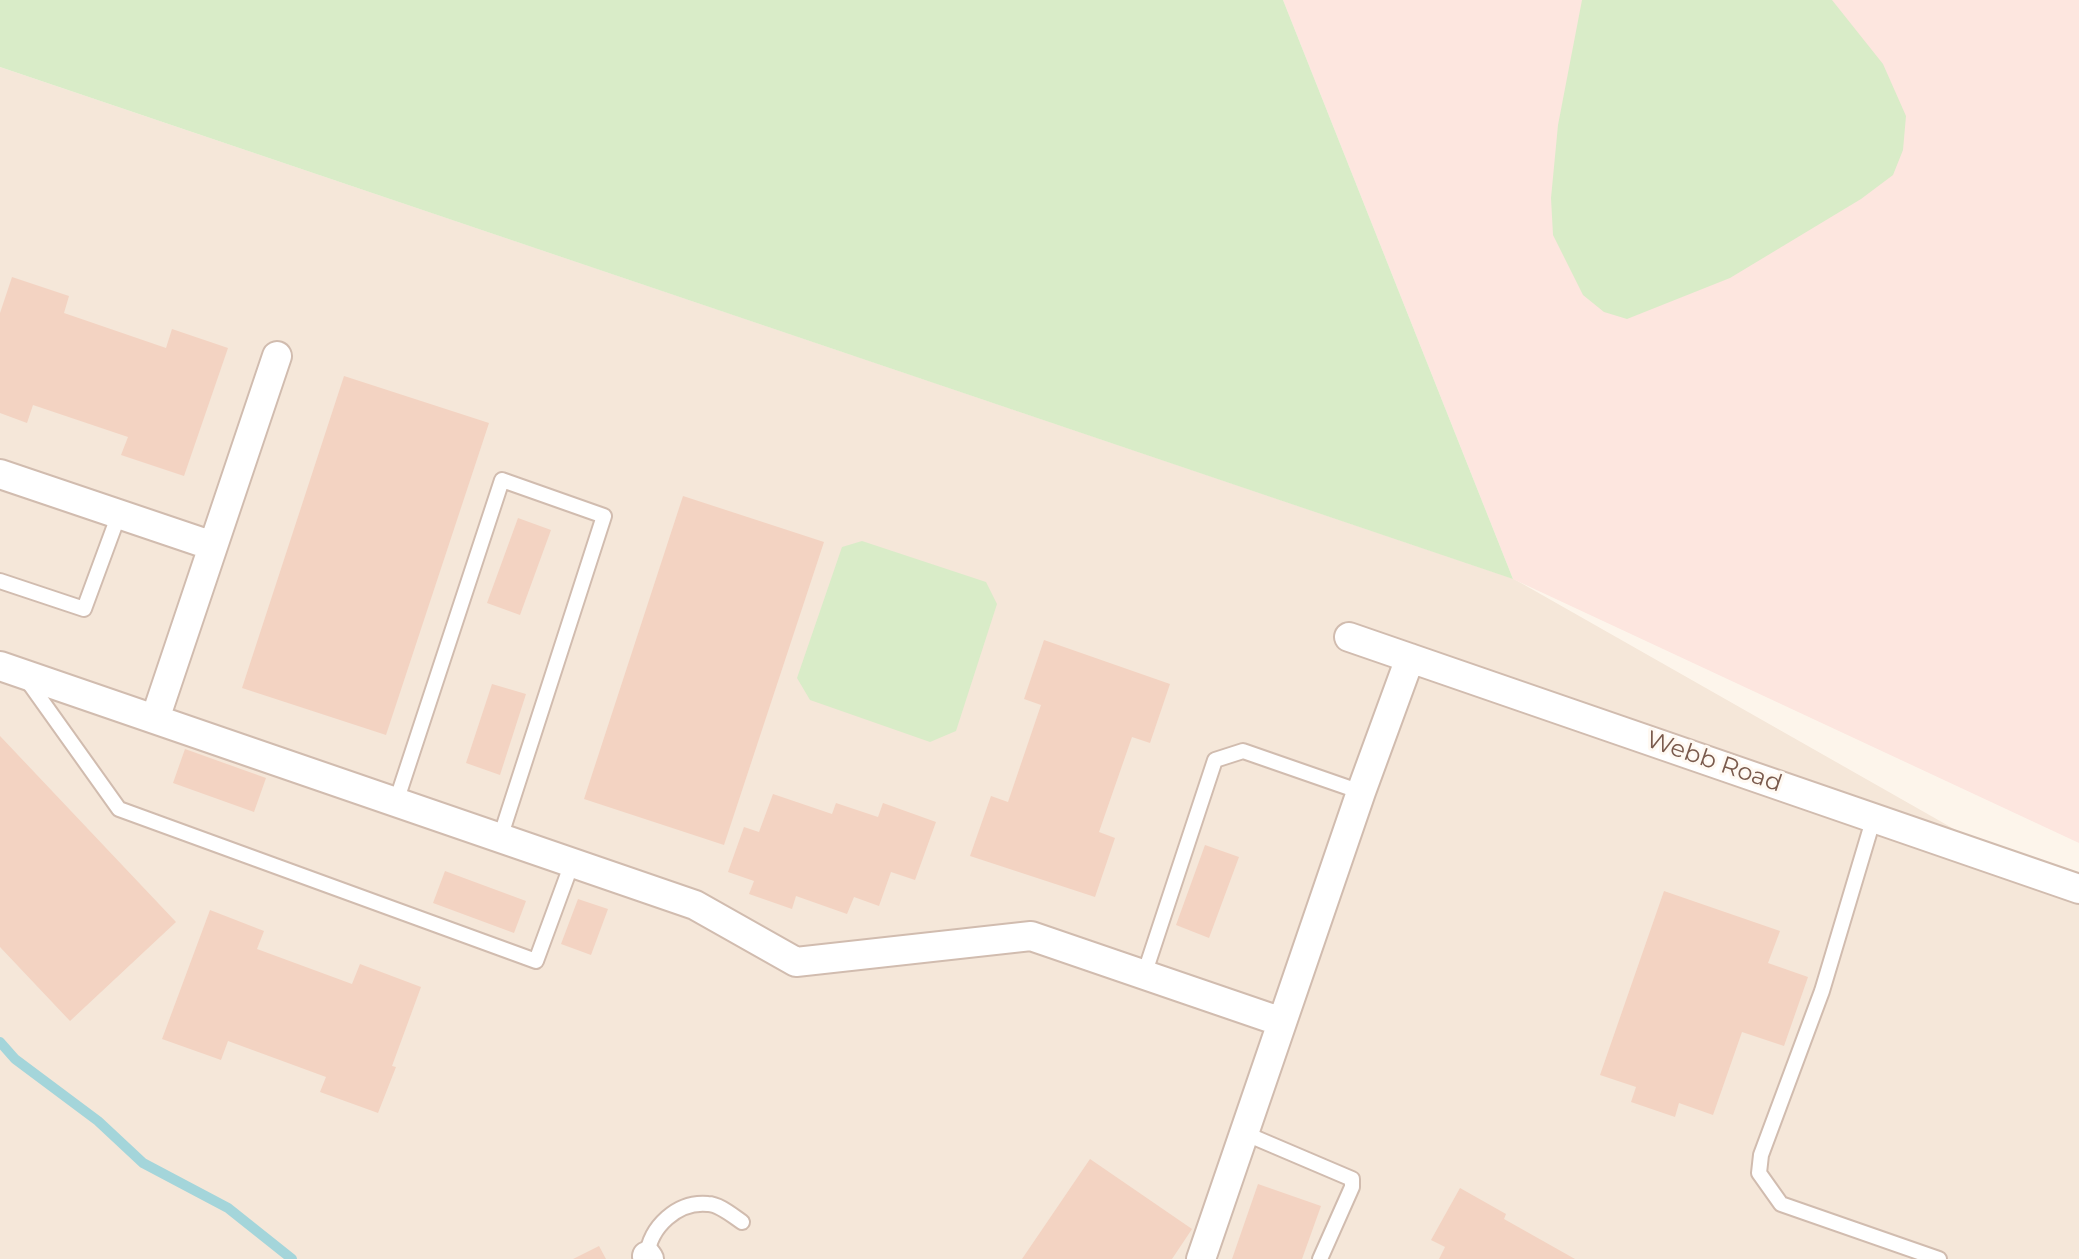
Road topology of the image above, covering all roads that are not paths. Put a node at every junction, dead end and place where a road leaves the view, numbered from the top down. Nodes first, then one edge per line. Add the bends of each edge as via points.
1 (277, 356) dead end
2 (0, 474) edge
3 (119, 514) junction
4 (213, 546) junction
5 (0, 581) edge
6 (1349, 637) dead end
7 (1410, 658) junction
8 (11, 670) edge
9 (155, 719) junction
10 (1361, 792) junction
11 (396, 802) junction
12 (1874, 817) junction
13 (500, 838) junction
14 (572, 863) junction
15 (2079, 889) edge
16 (1144, 975) junction
17 (1282, 1022) junction
18 (1244, 1133) junction
19 (742, 1222) dead end
20 (648, 1257) edge
21 (1201, 1259) edge
22 (1320, 1259) edge
23 (1939, 1259) edge

1 - 4 street
2 - 3 street
3 - 4 street
3 - 5 lane via 84,609
4 - 9 street
6 - 7 street, Webb Road
7 - 10 street
7 - 12 street, Webb Road
8 - 9 street
8 - 14 lane via 119,809 536,961
9 - 11 street
10 - 16 lane via 1243,751 1215,760
10 - 17 street
11 - 13 street
11 - 13 lane via 502,480 604,516
12 - 15 street, Webb Road
12 - 23 lane via 1822,991 1759,1173 1781,1204
13 - 14 street
14 - 16 street via 695,905 796,962 1031,936
16 - 17 street
17 - 18 street
18 - 21 street
18 - 22 lane via 1352,1179
19 - 20 lane via 710,1203 685,1207 662,1221 648,1242

